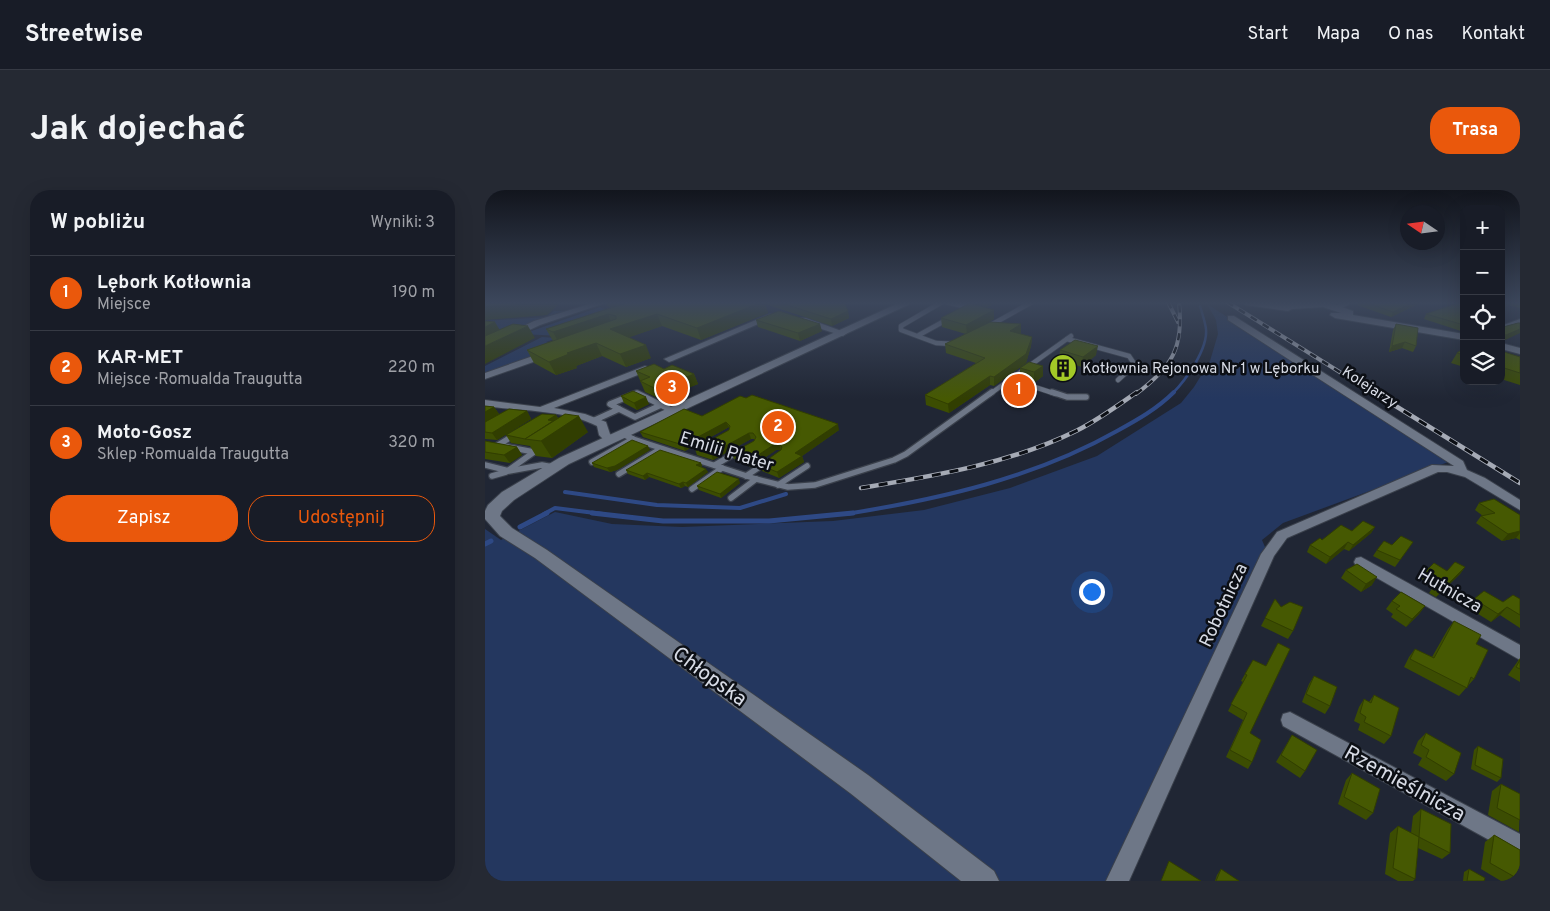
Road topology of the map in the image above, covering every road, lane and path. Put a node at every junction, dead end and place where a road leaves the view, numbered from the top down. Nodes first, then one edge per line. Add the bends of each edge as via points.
1 (514, 334) edge
2 (729, 334) edge
3 (840, 334) edge
4 (1256, 334) edge
5 (919, 335) edge
6 (957, 344) edge
7 (1505, 347) edge
8 (485, 348) edge
9 (556, 351) edge
10 (1520, 351) edge
11 (669, 359) dead end
12 (645, 369) edge
13 (485, 376) edge
14 (1010, 379) junction
15 (1118, 380) dead end
16 (1086, 396) dead end
17 (485, 403) edge
18 (518, 408) junction
19 (667, 408) junction
20 (619, 409) junction
21 (545, 412) junction
22 (507, 415) edge
23 (590, 418) junction
24 (574, 425) edge
25 (522, 430) edge
26 (628, 436) junction
27 (610, 440) junction
28 (542, 446) edge
29 (745, 447) edge
30 (660, 448) junction
31 (534, 452) junction
32 (694, 452) edge
33 (686, 456) junction
34 (771, 459) edge
35 (592, 462) edge
36 (485, 465) edge
37 (715, 465) junction
38 (807, 466) dead end
39 (723, 468) junction
40 (549, 469) junction
41 (506, 472) junction
42 (619, 474) dead end
43 (1467, 474) junction
44 (492, 476) dead end
45 (746, 476) junction
46 (756, 479) junction
47 (778, 485) junction
48 (692, 489) dead end
49 (731, 498) dead end
50 (1520, 506) edge
51 (489, 509) edge
52 (1361, 562) dead end
53 (1520, 653) edge
54 (1290, 720) dead end
55 (1520, 846) edge
56 (984, 881) edge
57 (1117, 881) edge

1 - 8 street
2 - 11 street
3 - 19 street, Chłopska via 688,402
4 - 43 street, Kolejarzy via 1459,464
5 - 6 lane via 936,343
7 - 10 street
9 - 13 street
12 - 21 street
14 - 15 lane, Emilii Plater via 1069,337 1129,356 1132,366
14 - 16 lane via 1067,397
14 - 47 lane, Emilii Plater via 894,460 800,488
17 - 18 street
18 - 21 street
18 - 22 lane
19 - 20 lane via 635,417
19 - 20 lane via 637,393 610,404
19 - 26 street, Chłopska
20 - 23 lane
21 - 23 street
23 - 24 lane
23 - 27 street via 601,424
25 - 31 lane via 495,444
26 - 27 street, Chłopska
26 - 30 lane, Emilii Plater
26 - 35 lane
27 - 40 street, Chłopska
28 - 31 lane
29 - 37 lane
30 - 33 lane, Emilii Plater
30 - 42 lane
31 - 41 lane
32 - 33 lane
33 - 37 lane, Emilii Plater
34 - 45 lane
36 - 41 lane
37 - 39 lane, Emilii Plater
38 - 47 lane
39 - 45 lane, Emilii Plater
39 - 48 lane
40 - 41 lane via 547,464
40 - 51 street, Chłopska
41 - 44 lane
43 - 50 street, Kolejarzy
43 - 57 street, Robotnicza via 1443,468 1427,470 1301,525 1277,539
45 - 46 lane, Emilii Plater
46 - 47 lane, Emilii Plater
46 - 49 lane
51 - 56 street, Chłopska via 493,520 503,529 859,784
52 - 53 street, Hutnicza
54 - 55 street, Rzemieślnicza

